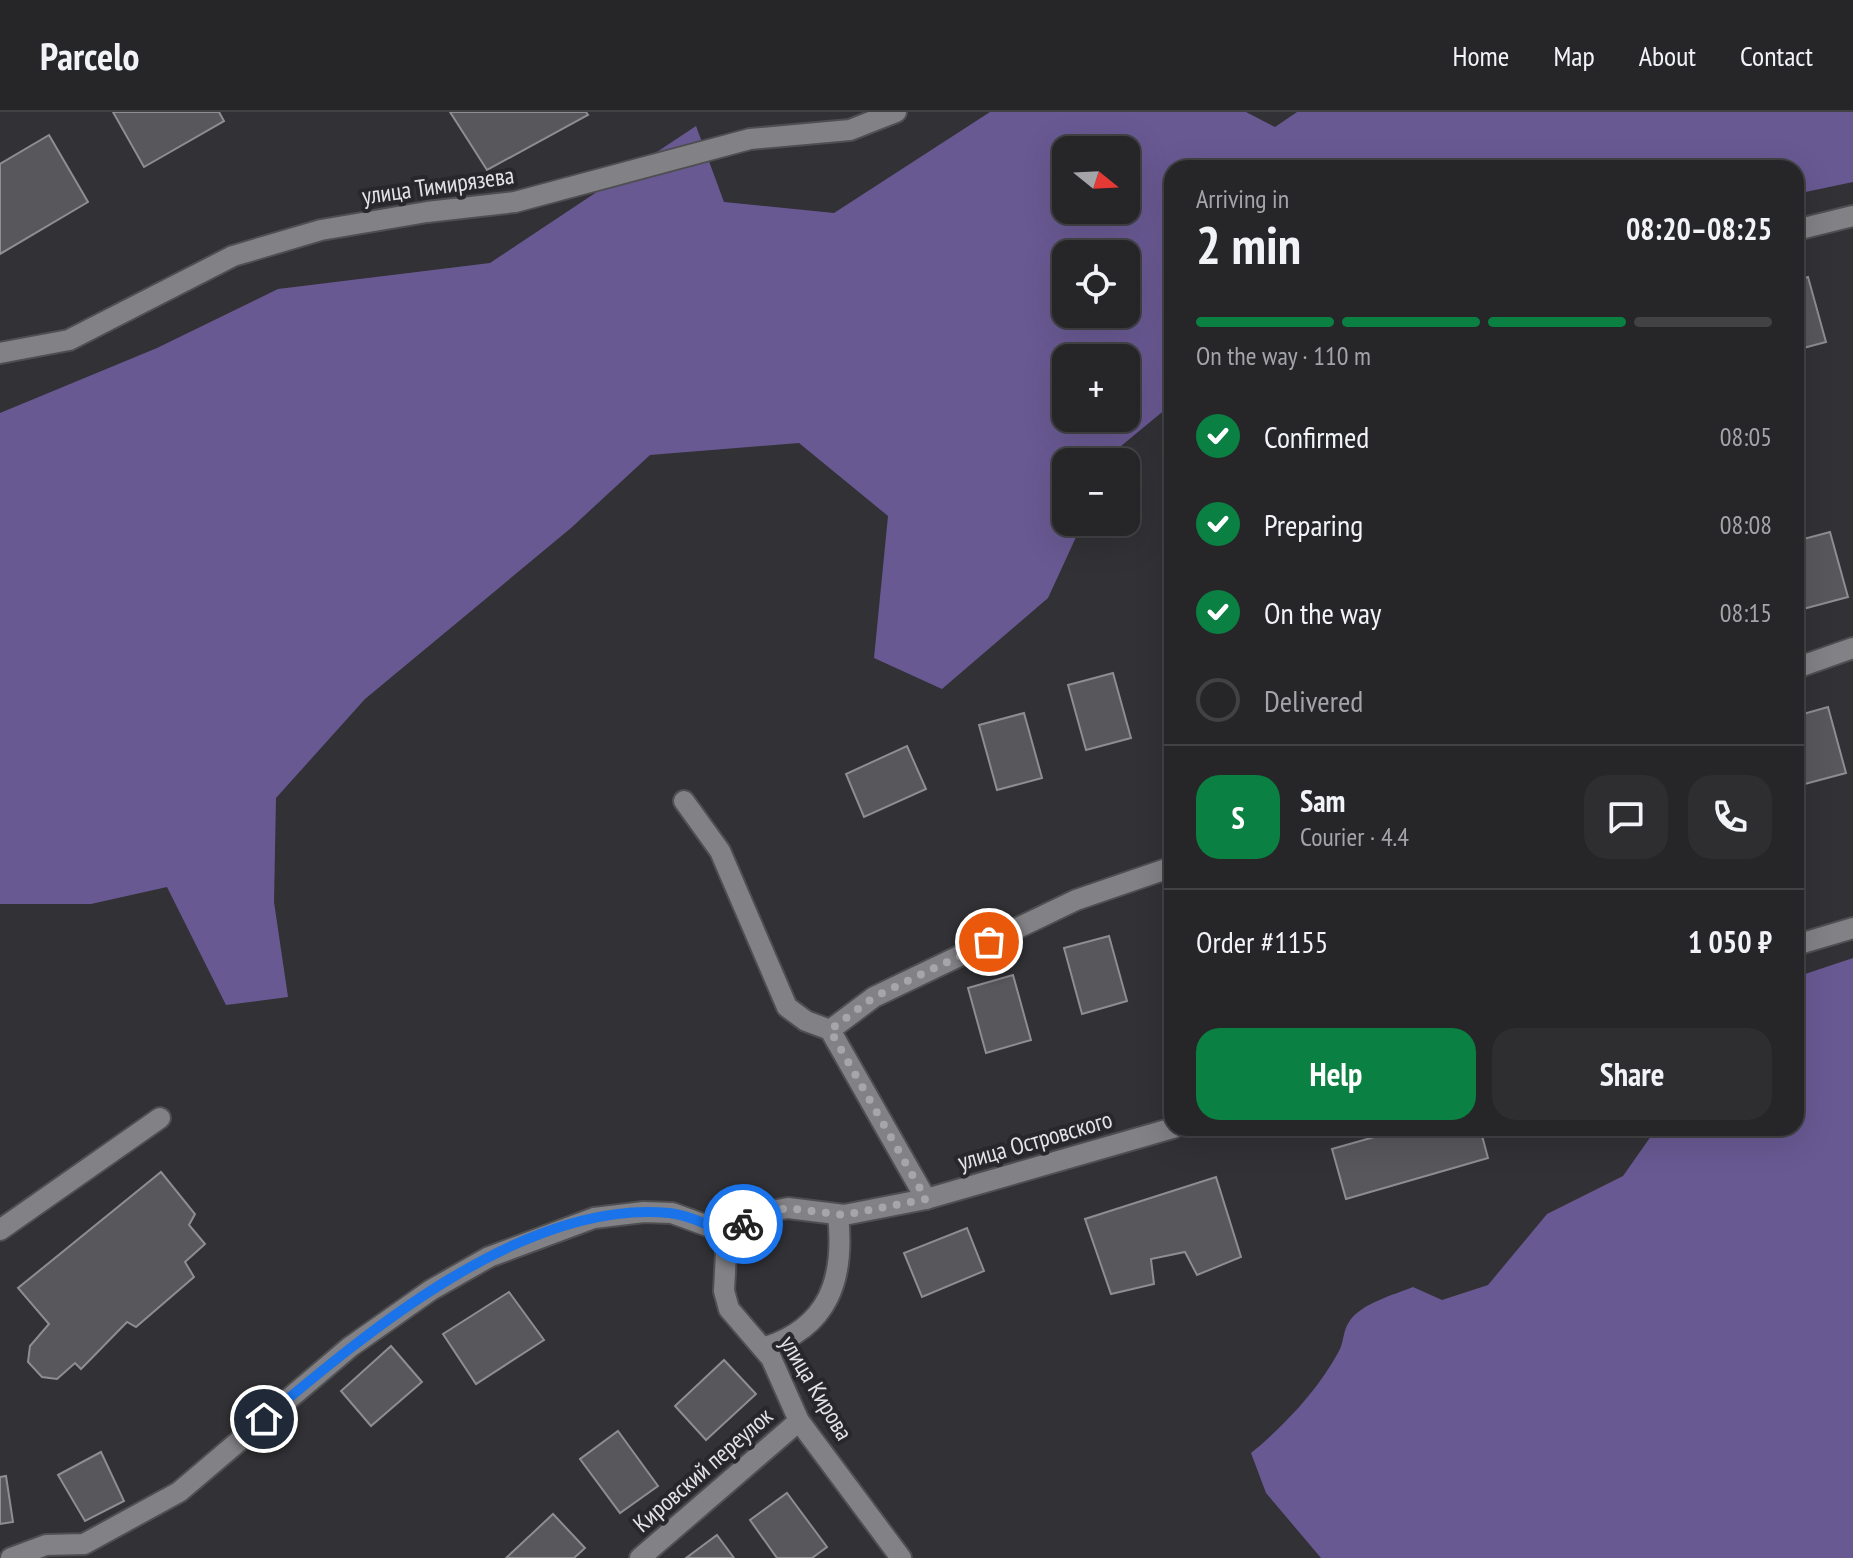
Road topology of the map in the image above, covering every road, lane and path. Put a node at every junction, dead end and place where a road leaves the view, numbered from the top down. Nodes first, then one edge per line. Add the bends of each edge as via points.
1 (896, 112) edge
2 (1853, 216) edge
3 (1804, 228) edge
4 (0, 353) edge
5 (1853, 648) edge
6 (1804, 665) edge
7 (684, 801) dead end
8 (1164, 870) edge
9 (1853, 928) edge
10 (1804, 943) edge
11 (830, 1030) junction
12 (160, 1118) dead end
13 (1164, 1131) edge
14 (926, 1199) junction
15 (838, 1215) junction
16 (0, 1230) edge
17 (727, 1233) junction
18 (763, 1348) junction
19 (799, 1421) junction
20 (11, 1558) edge
21 (640, 1558) edge
22 (901, 1558) edge

1 - 4 street, улица Тимирязева via 850,130 750,139 515,202 321,230 233,256 69,340
2 - 3 street
5 - 6 street
7 - 11 street via 720,851 787,1007
8 - 11 street via 1061,907 874,997
9 - 10 street
11 - 14 street
12 - 16 street
13 - 14 street, улица Островского
14 - 15 street, улица Островского
15 - 17 street, улица Островского via 788,1208 766,1212
15 - 18 street via 842,1263 826,1302 801,1330
17 - 18 street, улица Кирова via 724,1291 729,1309
17 - 20 street via 672,1213 644,1212 594,1218 489,1257 350,1347 179,1492 84,1544 46,1545
18 - 19 street, улица Кирова
19 - 21 street, Кировский переулок
19 - 22 street, улица Кирова

